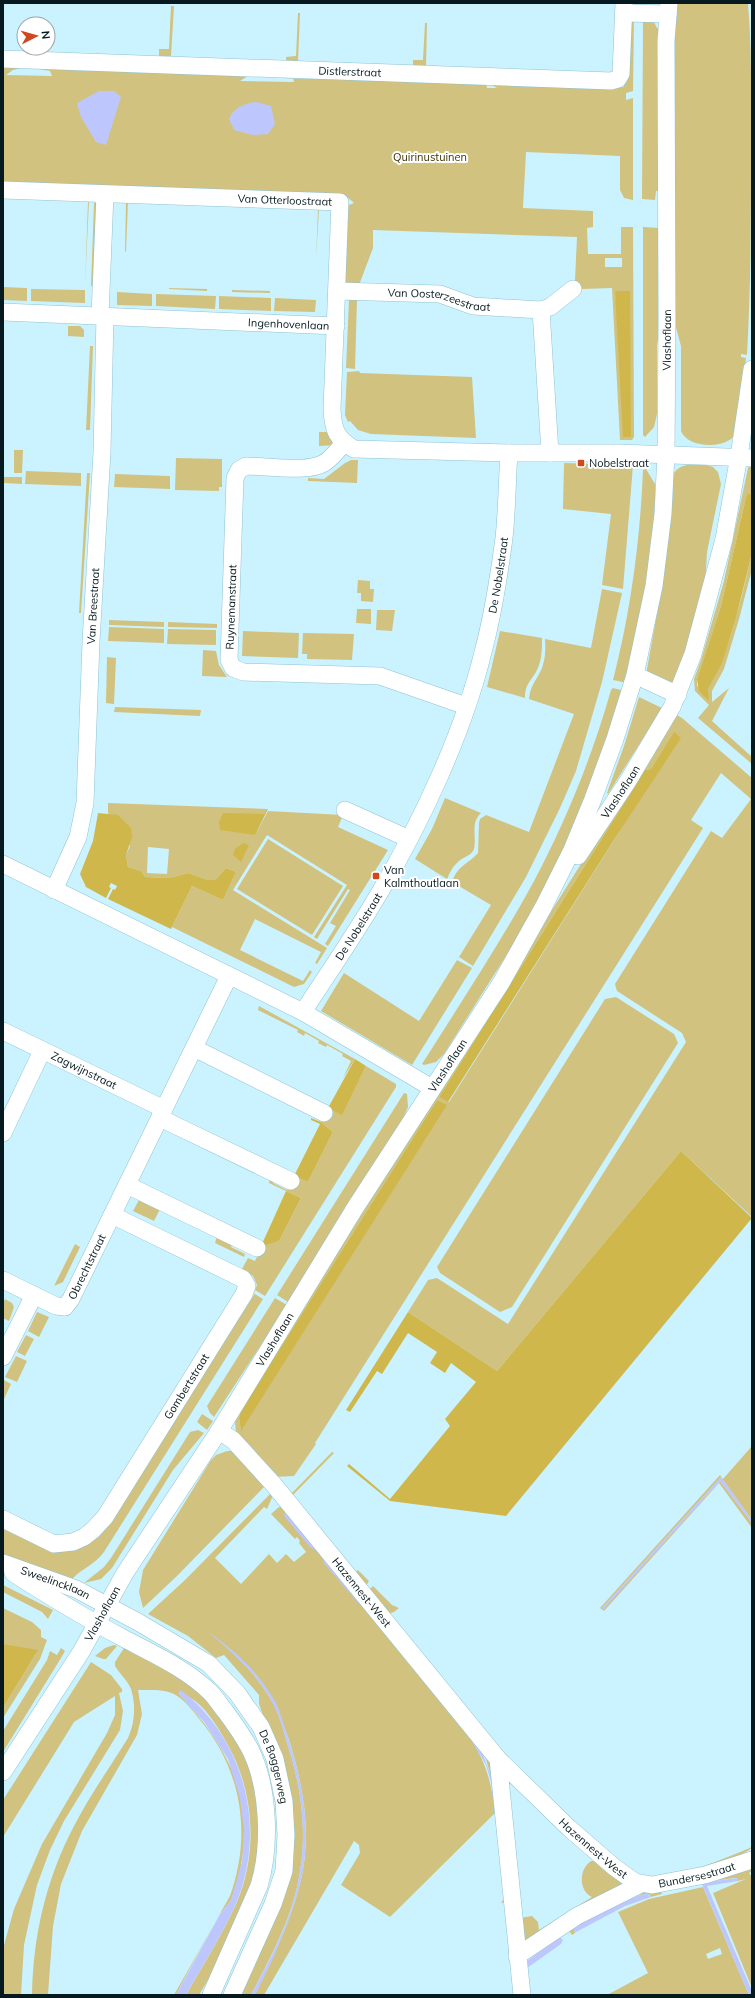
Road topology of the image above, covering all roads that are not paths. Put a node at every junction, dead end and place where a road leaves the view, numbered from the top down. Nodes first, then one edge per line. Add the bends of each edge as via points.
1 (624, 8) edge
2 (668, 9) edge
3 (3, 59) edge
4 (3, 190) edge
5 (105, 194) junction
6 (573, 289) dead end
7 (338, 291) junction
8 (540, 310) junction
9 (3, 312) edge
10 (103, 316) junction
11 (336, 326) junction
12 (752, 369) edge
13 (344, 443) junction
14 (550, 453) junction
15 (509, 454) junction
16 (666, 454) junction
17 (746, 457) edge
18 (634, 675) junction
19 (678, 695) junction
20 (466, 706) junction
21 (345, 810) dead end
22 (409, 839) junction
23 (3, 864) edge
24 (54, 890) junction
25 (544, 906) junction
26 (229, 976) junction
27 (303, 1012) junction
28 (3, 1031) edge
29 (194, 1048) junction
30 (42, 1051) junction
31 (432, 1088) junction
32 (162, 1113) junction
33 (324, 1113) dead end
34 (3, 1133) edge
35 (291, 1181) dead end
36 (127, 1185) junction
37 (112, 1215) junction
38 (257, 1248) dead end
39 (3, 1280) edge
40 (34, 1295) junction
41 (3, 1358) edge
42 (219, 1431) junction
43 (3, 1519) edge
44 (3, 1563) edge
45 (3, 1567) edge
46 (107, 1606) junction
47 (97, 1624) junction
48 (498, 1759) junction
49 (3, 1772) edge
50 (752, 1860) edge
51 (641, 1884) junction
52 (517, 1956) junction
53 (211, 1995) edge
54 (232, 1995) edge
55 (522, 1995) edge

1 - 2 street
1 - 3 street, Distlerstraat via 621,74 618,80 611,82
2 - 16 street, Vlashoflaan
4 - 5 street, Van Otterloostraat
5 - 7 street, Van Otterloostraat via 340,202
5 - 10 street
6 - 8 street via 550,307
7 - 8 street, Van Oosterzeestraat via 440,294 473,306
7 - 11 street, Van Otterloostraat
8 - 14 street
9 - 10 street, Ingenhovenlaan
10 - 11 street, Ingenhovenlaan
10 - 24 street, Van Breestraat via 102,452 85,803 78,837
11 - 13 street, Ingenhovenlaan via 333,418 335,432
12 - 17 street, Vlashoflaan
13 - 15 street via 354,449
13 - 20 street, Ruynemanstraat via 323,463 307,467 246,466 235,478 229,660 234,668 243,672 380,676
14 - 15 street
14 - 16 street
15 - 20 street, De Nobelstraat via 504,537 495,596 483,653
16 - 17 street
16 - 18 street, Vlashoflaan via 663,514 654,586
17 - 19 street, Vlashoflaan via 693,654
18 - 19 street
18 - 25 street, Vlashoflaan via 615,739 593,799 572,850
19 - 25 street, Vlashoflaan via 628,781
20 - 22 street, De Nobelstraat via 443,767
21 - 22 street
22 - 27 street, De Nobelstraat via 380,892
23 - 24 street
24 - 26 street
25 - 31 street, Vlashoflaan via 501,983
26 - 27 street
26 - 29 street, Obrechtstraat
27 - 31 street
28 - 30 street, Zagwijnstraat
29 - 32 street, Obrechtstraat
29 - 33 street
30 - 32 street, Zagwijnstraat
30 - 34 street
31 - 42 street, Vlashoflaan via 355,1208
32 - 35 street
32 - 36 street, Obrechtstraat
36 - 37 street, Obrechtstraat
36 - 38 street
37 - 40 street, Obrechtstraat via 71,1299 64,1307 56,1306
37 - 43 street, Gombertstraat via 244,1279 247,1286 105,1517 93,1530 73,1542 54,1544
39 - 40 street, Obrechtstraat
40 - 41 street
42 - 46 street, Vlashoflaan via 125,1573
42 - 48 street, Hazennest-West via 233,1440 274,1485
44 - 46 street, Sweelincklaan via 76,1589
45 - 47 street, Sweelincklaan
46 - 47 street, Vlashoflaan
46 - 54 street, De Baggerweg via 209,1664 241,1699 260,1727 275,1759 284,1800 284,1871 273,1904
47 - 49 street, Vlashoflaan
47 - 53 street, De Baggerweg via 164,1659 211,1693 250,1750 260,1776 265,1808 264,1869
48 - 51 street, Hazennest-West via 569,1828 614,1867
48 - 52 street
50 - 51 street, Bundersestraat via 705,1875 662,1884
51 - 52 street, Hazennest-West via 577,1916
52 - 55 street

